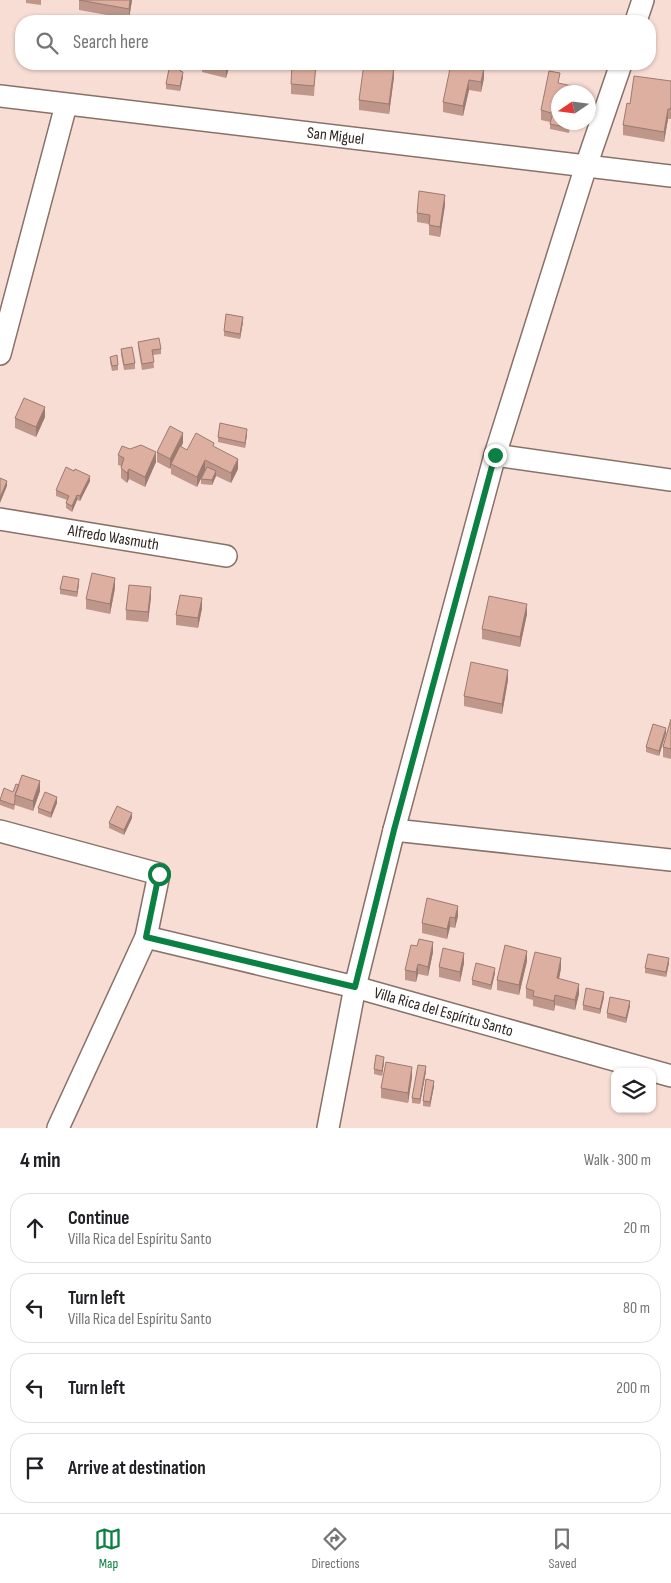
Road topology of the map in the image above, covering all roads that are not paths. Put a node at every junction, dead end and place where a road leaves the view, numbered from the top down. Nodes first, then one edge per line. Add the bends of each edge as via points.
1 (643, 0) edge
2 (638, 15) edge
3 (619, 70) edge
4 (0, 96) edge
5 (66, 105) junction
6 (586, 166) junction
7 (671, 176) edge
8 (0, 354) edge
9 (495, 455) junction
10 (671, 480) edge
11 (0, 519) edge
12 (226, 556) dead end
13 (394, 830) junction
14 (0, 831) edge
15 (671, 860) edge
16 (146, 937) junction
17 (355, 987) junction
18 (671, 1076) edge
19 (58, 1128) edge
20 (328, 1128) edge

1 - 2 street
3 - 6 street
4 - 5 street, San Miguel
5 - 6 street, San Miguel
5 - 8 street
6 - 7 street, San Miguel
6 - 9 street
9 - 10 street
9 - 13 street
11 - 12 street, Alfredo Wasmuth
13 - 15 street
13 - 17 street
14 - 16 street via 159,874
16 - 17 street, Villa Rica del Espíritu Santo
16 - 19 street
17 - 18 street, Villa Rica del Espíritu Santo
17 - 20 street

